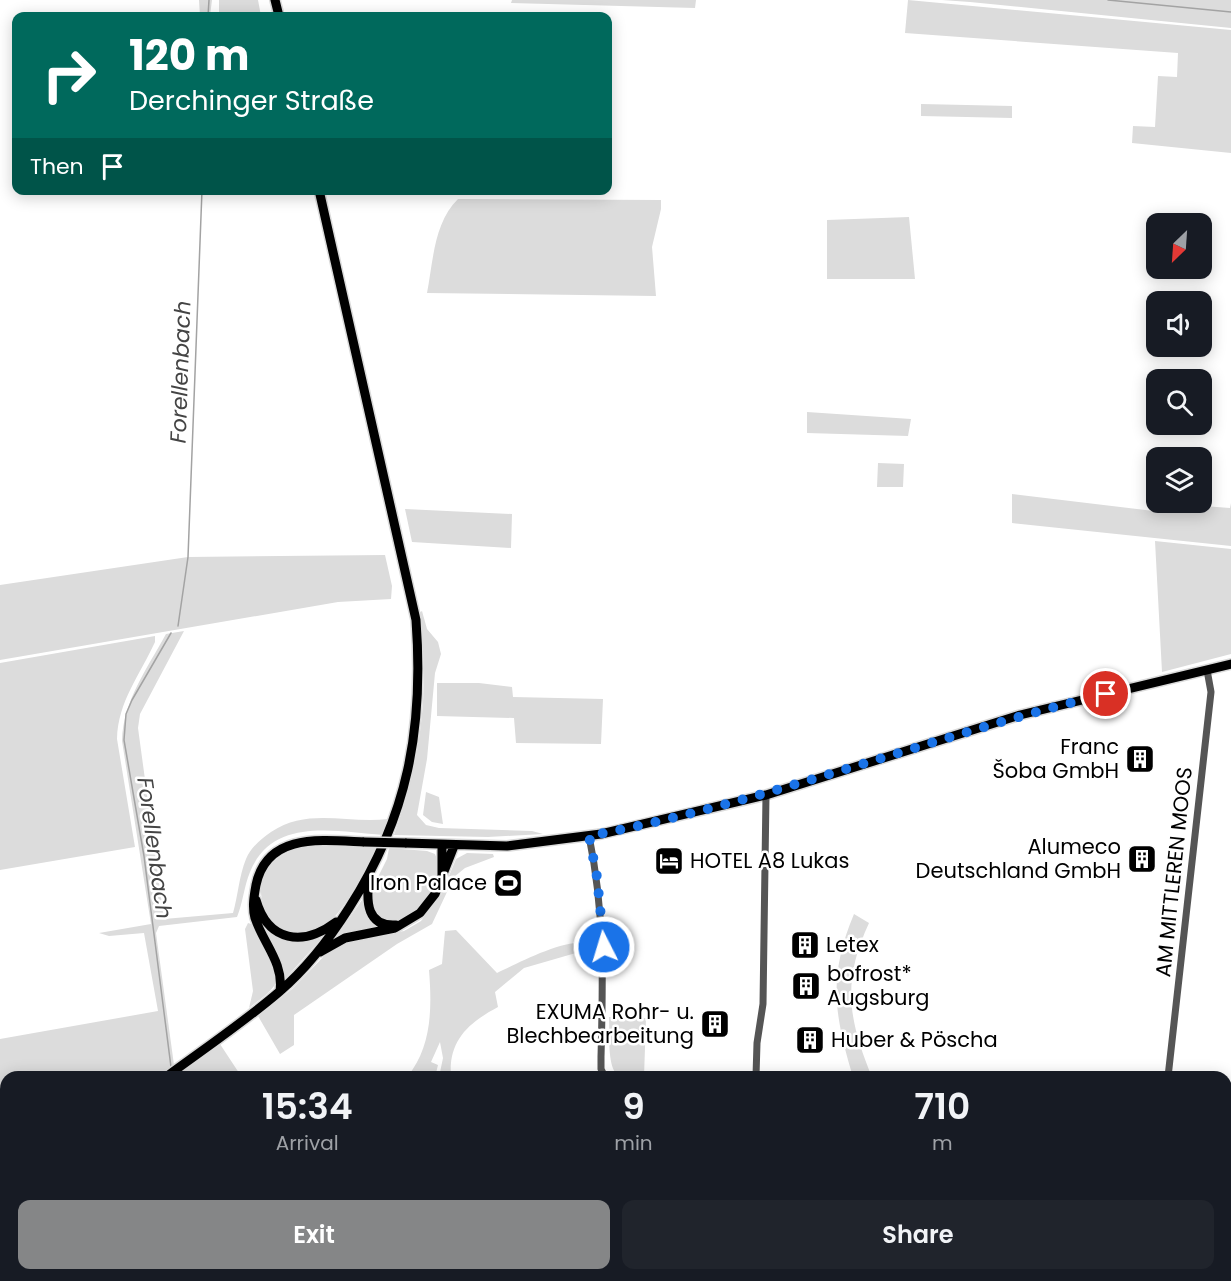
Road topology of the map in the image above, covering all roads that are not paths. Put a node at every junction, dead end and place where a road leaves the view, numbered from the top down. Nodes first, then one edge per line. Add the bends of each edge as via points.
1 (320, 195) edge
2 (1231, 664) edge
3 (1207, 670) junction
4 (766, 795) junction
5 (589, 836) junction
6 (442, 845) junction
7 (454, 846) junction
8 (370, 876) junction
9 (442, 879) junction
10 (345, 915) junction
11 (259, 918) junction
12 (401, 924) junction
13 (318, 953) junction
14 (280, 991) junction
15 (175, 1071) edge
16 (602, 1071) edge
17 (756, 1071) edge
18 (1169, 1071) edge

1 - 8 main road via 402,553 416,620 420,668 411,761 395,820
2 - 3 main road
3 - 4 main road via 1020,715
3 - 18 street, AM MITTLEREN MOOS via 1210,692
4 - 5 main road
4 - 17 street via 763,1004
5 - 7 main road via 528,844
5 - 16 street via 604,947
6 - 7 main road
6 - 9 main road
6 - 11 main road, bridge via 318,840 286,846 266,862 259,875 254,893
7 - 9 main road
8 - 10 main road
8 - 12 main road via 366,901 370,913 382,924
9 - 12 main road via 420,913
10 - 11 main road via 322,933 302,939 281,933
10 - 13 main road
11 - 14 main road via 282,975
12 - 13 main road via 345,938
13 - 14 main road
14 - 15 main road

